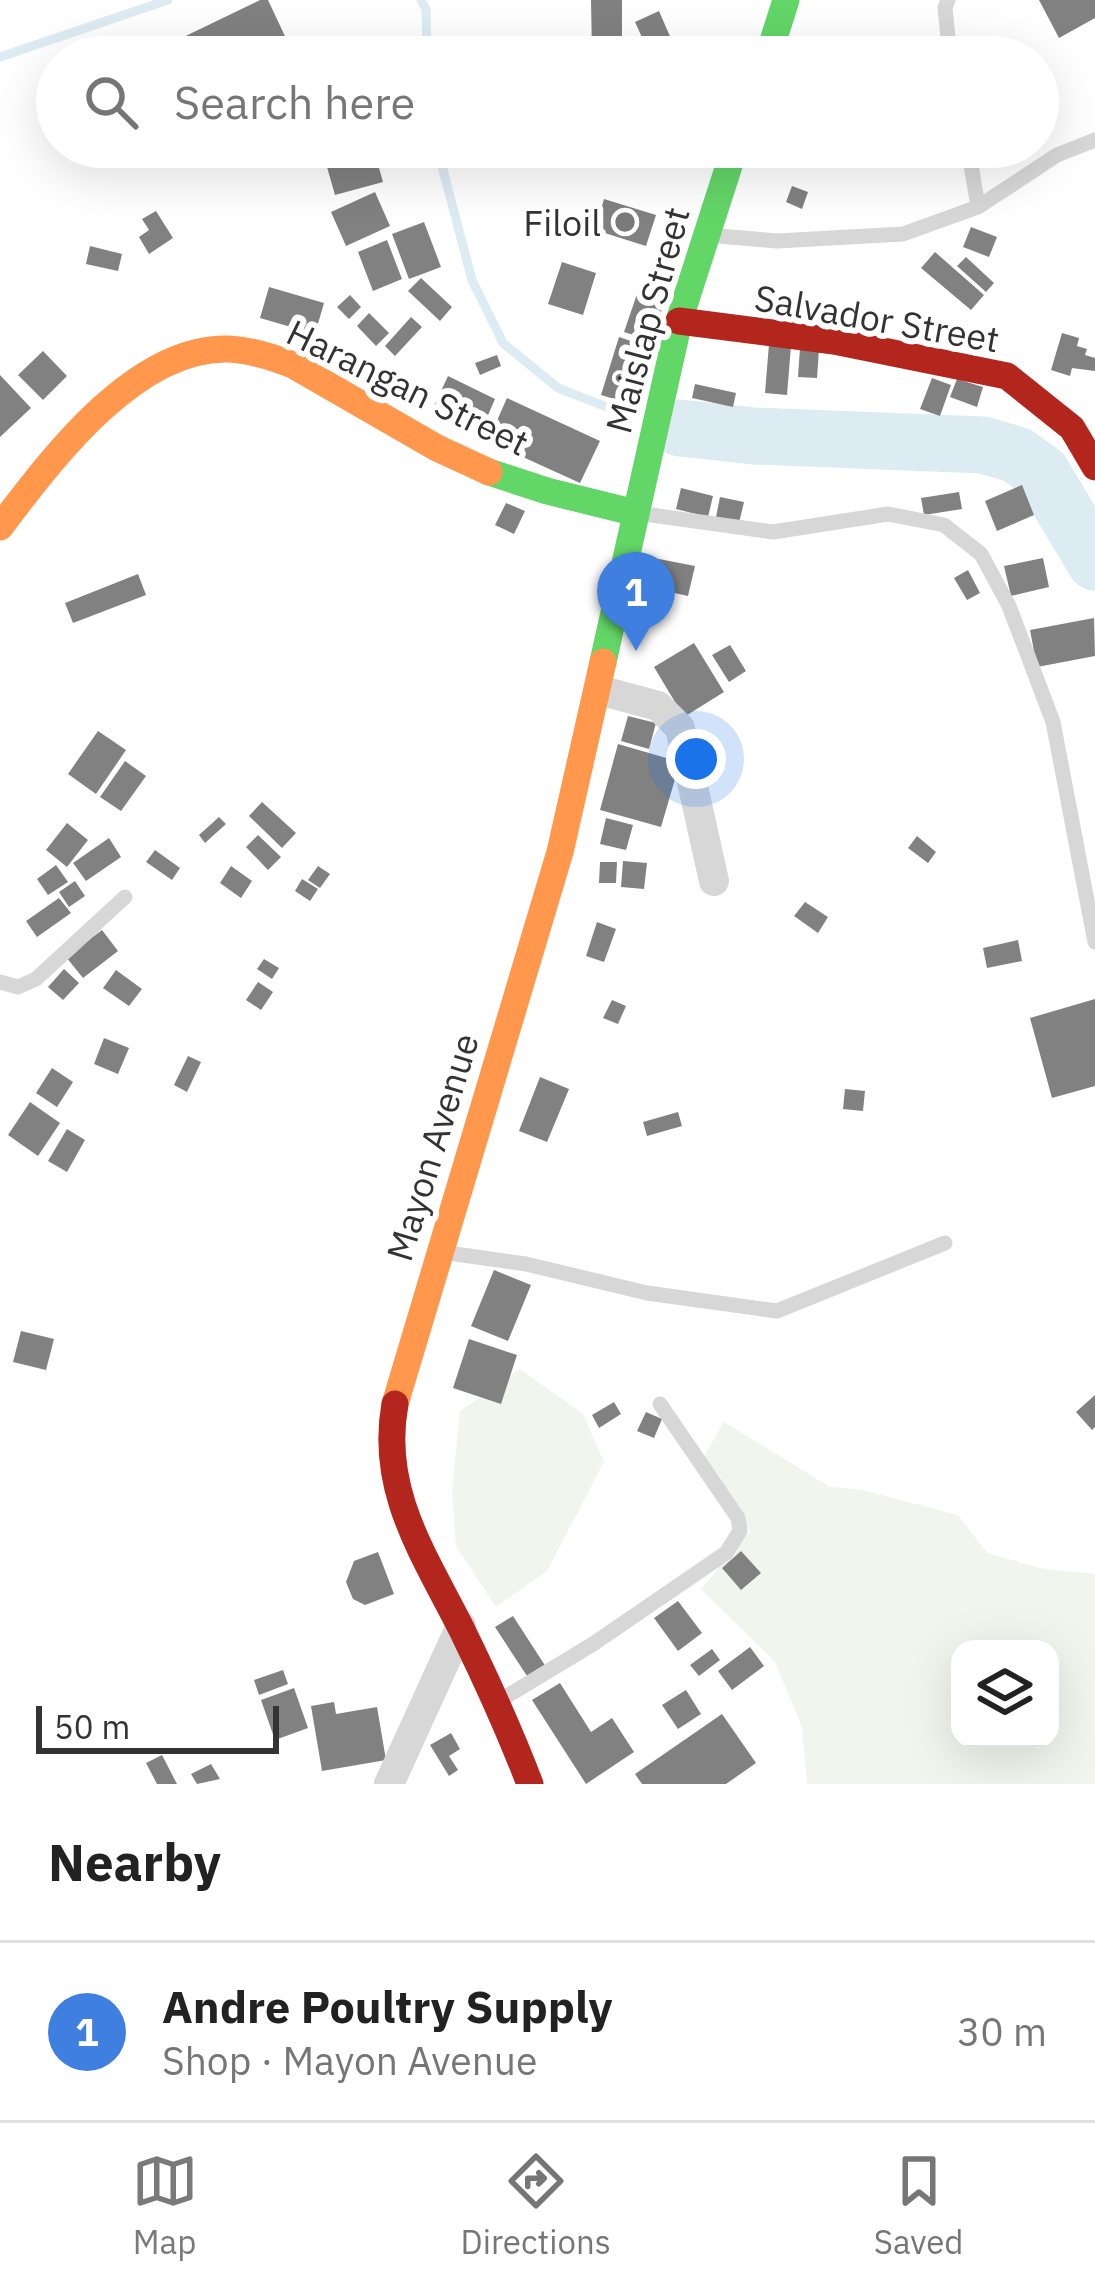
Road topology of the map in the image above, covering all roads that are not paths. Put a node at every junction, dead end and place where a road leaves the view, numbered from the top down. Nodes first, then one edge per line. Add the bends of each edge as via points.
1 (786, 0) edge
2 (948, 0) edge
3 (775, 36) edge
4 (948, 36) edge
5 (1095, 140) edge
6 (1059, 154) edge
7 (728, 168) edge
8 (972, 168) edge
9 (1037, 168) edge
10 (978, 207) junction
11 (704, 235) junction
12 (679, 321) junction
13 (1095, 467) edge
14 (0, 477) edge
15 (32, 484) junction
16 (636, 513) junction
17 (0, 527) edge
18 (599, 690) junction
19 (714, 881) dead end
20 (125, 897) dead end
21 (1095, 942) edge
22 (0, 982) edge
23 (945, 1243) dead end
24 (438, 1252) junction
25 (660, 1404) dead end
26 (461, 1626) junction
27 (496, 1702) junction
28 (389, 1784) edge
29 (530, 1784) edge

1 - 3 main road
2 - 4 lane
5 - 6 lane
7 - 11 main road, Maislap Street
8 - 10 lane
9 - 10 lane
10 - 11 lane via 903,234 777,241
11 - 12 main road, Maislap Street
12 - 13 main road, Salvador Street via 1006,376 1072,428
12 - 16 main road, Maislap Street
14 - 15 street
15 - 16 main road, Harangan Street via 114,398 188,355 220,348 272,356 496,475
15 - 17 main road, Harangan Street
16 - 18 main road, Mayon Avenue
16 - 21 lane via 773,532 888,514 944,525 981,554 1053,722
18 - 19 street via 658,706 680,728
18 - 24 main road, Mayon Avenue via 560,851
20 - 22 lane via 36,979 18,987
23 - 24 lane via 777,1311
24 - 26 main road, Mayon Avenue via 403,1370 390,1449 407,1527
25 - 27 lane via 740,1531 726,1553
26 - 27 main road, Mayon Avenue
26 - 28 street
27 - 29 main road, Mayon Avenue

